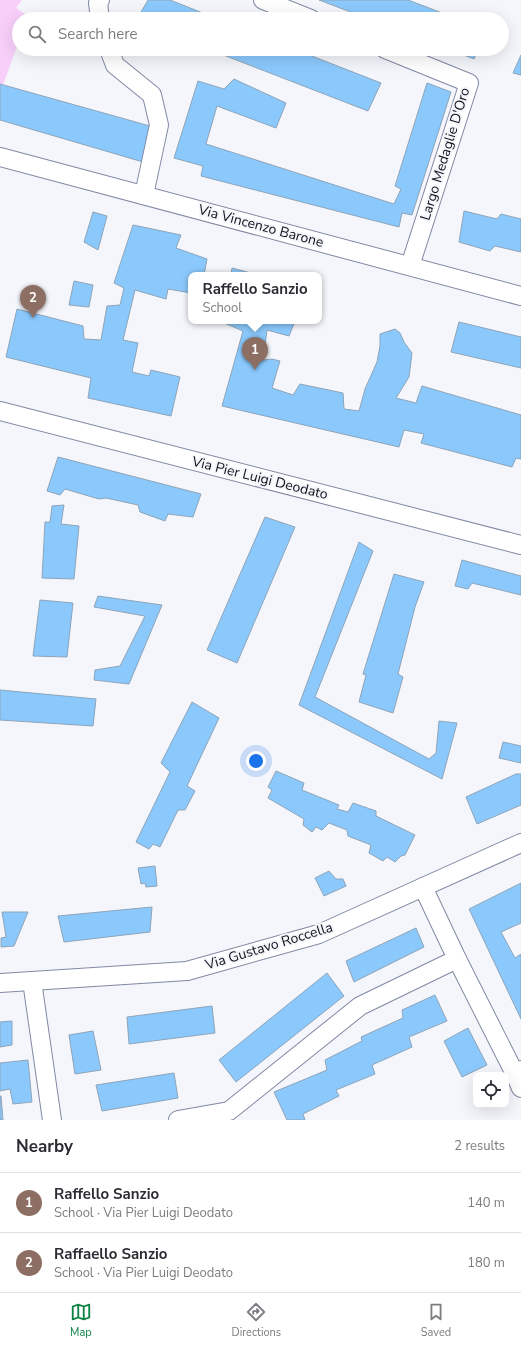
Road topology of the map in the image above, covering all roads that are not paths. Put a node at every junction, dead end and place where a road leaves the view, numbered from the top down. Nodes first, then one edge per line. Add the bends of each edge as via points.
1 (100, 0) edge
2 (263, 0) edge
3 (99, 12) edge
4 (293, 12) edge
5 (112, 56) edge
6 (402, 56) edge
7 (0, 157) edge
8 (144, 195) junction
9 (410, 266) junction
10 (521, 296) edge
11 (0, 411) edge
12 (521, 545) edge
13 (521, 843) edge
14 (423, 887) junction
15 (457, 959) junction
16 (32, 981) junction
17 (0, 983) edge
18 (519, 1077) edge
19 (52, 1120) edge
20 (178, 1120) edge

1 - 3 street
2 - 4 street
5 - 8 street via 115,65 152,95 159,125
6 - 9 street, Largo Medaglie D'Oro via 469,83
7 - 8 street, Via Vincenzo Barone
8 - 9 street, Via Vincenzo Barone
9 - 10 street, Via Vincenzo Barone
11 - 12 street, Via Pier Luigi Deodato
13 - 14 street, Via Gustavo Roccella
14 - 15 street
14 - 16 street, Via Gustavo Roccella via 319,934 187,971
15 - 18 street
15 - 20 street via 360,1006 229,1111
16 - 17 street, Via Gustavo Roccella
16 - 19 street

